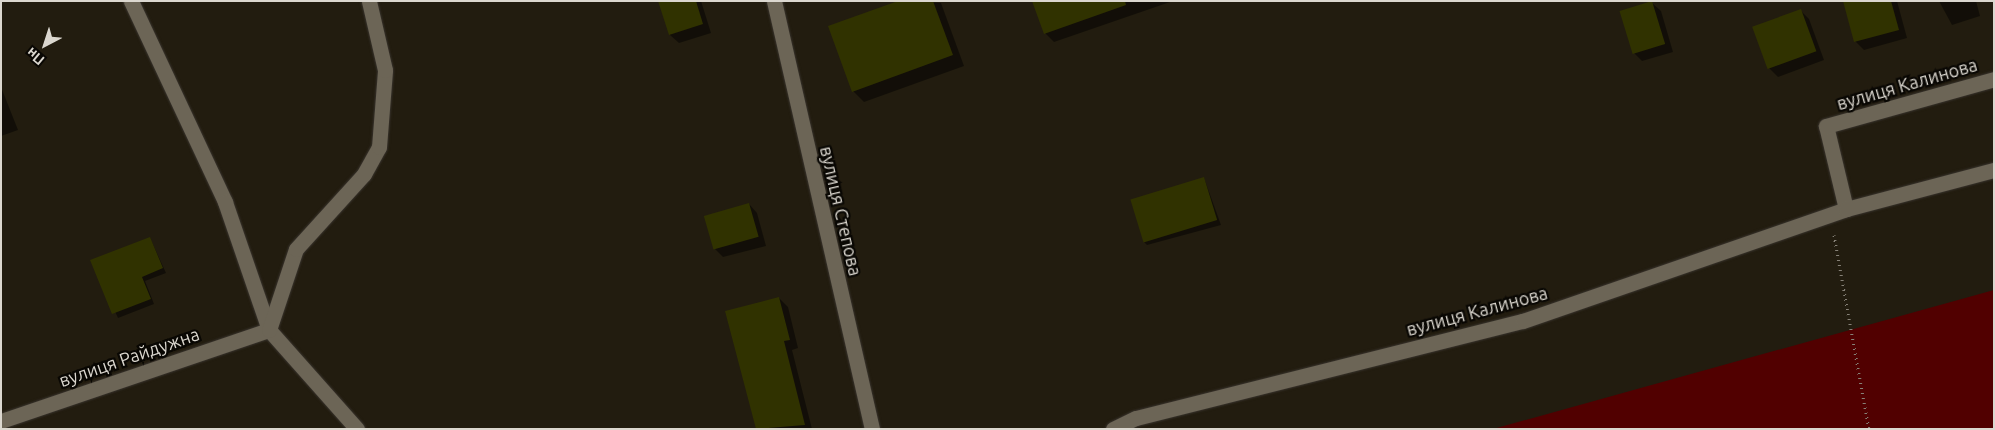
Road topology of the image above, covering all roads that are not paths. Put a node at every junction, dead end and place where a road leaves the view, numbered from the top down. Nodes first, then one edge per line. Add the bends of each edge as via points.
1 (131, 1) edge
2 (369, 1) edge
3 (778, 2) edge
4 (1994, 79) edge
5 (1994, 170) edge
6 (1846, 209) junction
7 (269, 330) junction
8 (1, 420) edge
9 (357, 429) edge
10 (872, 429) edge
11 (1113, 429) edge

1 - 7 street via 225,202
2 - 7 street via 385,70 379,147 364,174 296,248
3 - 10 street, вулиця Степова
4 - 6 street, вулиця Калинова via 1826,126
5 - 6 street, вулиця Калинова
6 - 11 street, вулиця Калинова via 1523,321 1136,418
7 - 8 street, вулиця Райдужна
7 - 9 street

